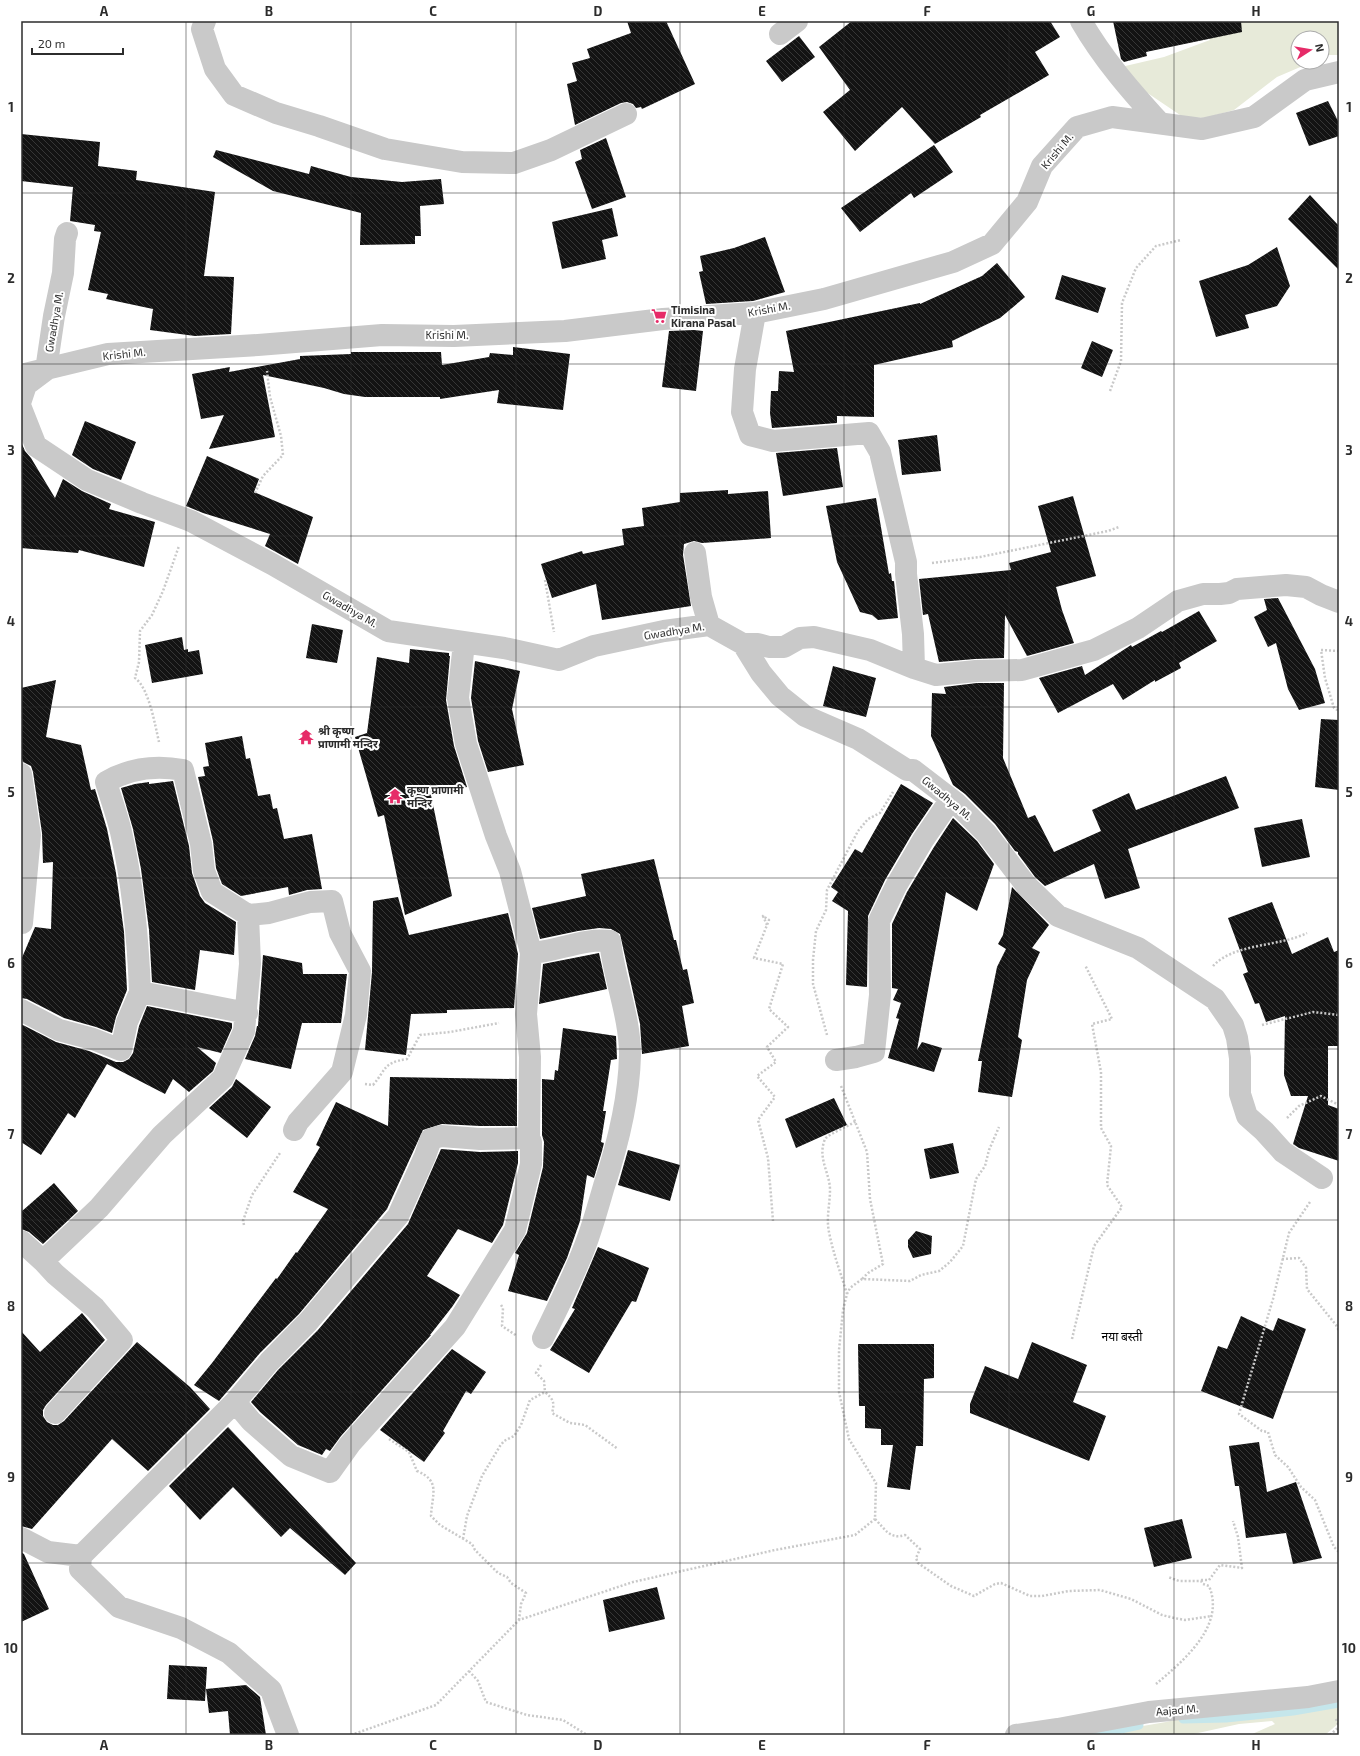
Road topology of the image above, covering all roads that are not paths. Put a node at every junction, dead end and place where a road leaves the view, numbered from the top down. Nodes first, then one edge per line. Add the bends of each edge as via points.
1 (205, 21) edge
2 (1081, 21) edge
3 (1339, 72) edge
4 (626, 114) dead end
5 (1159, 122) junction
6 (67, 233) dead end
7 (755, 313) junction
8 (46, 370) junction
9 (21, 375) edge
10 (21, 400) edge
11 (21, 408) edge
12 (695, 553) dead end
13 (1339, 602) edge
14 (709, 625) junction
15 (464, 643) junction
16 (743, 644) junction
17 (914, 668) junction
18 (21, 774) edge
19 (951, 799) junction
20 (248, 915) junction
21 (21, 924) edge
22 (531, 953) junction
23 (140, 992) junction
24 (21, 1010) edge
25 (247, 1013) junction
26 (836, 1060) dead end
27 (294, 1130) road end
28 (529, 1138) junction
29 (1322, 1178) road end
30 (21, 1241) edge
31 (43, 1261) junction
32 (543, 1338) dead end
33 (235, 1402) junction
34 (55, 1413) dead end
35 (21, 1538) edge
36 (80, 1556) junction
37 (1339, 1691) edge
38 (288, 1735) edge
39 (1016, 1735) edge

1 - 4 street via 202,29 215,70 234,95 276,113 385,150 462,162 514,163 552,150
2 - 5 street via 1118,76
3 - 5 street, Krishi M. via 1305,80 1254,117 1202,129
5 - 7 street, Krishi M. via 1112,117 1077,127 1042,166 1027,202 992,244 986,247 953,262 824,299
6 - 8 street, Gwadhya M. via 64,273
7 - 8 street, Krishi M. via 663,319 565,331 454,336 382,335 108,354
7 - 17 street via 745,369 742,412 750,435 773,441 869,433 880,452 906,562
8 - 9 street, Krishi M.
8 - 10 street via 26,385
11 - 15 street, Gwadhya M. via 36,446 88,480 191,520 388,631
12 - 14 street via 701,597
13 - 17 street via 1306,587 1286,585 1203,594 1178,601 1138,628 1094,650 1029,669 936,675
14 - 15 street, Gwadhya M. via 664,631 594,646 559,660 504,648
14 - 16 street, Gwadhya M.
15 - 22 street via 458,698 466,744 493,829 510,871
16 - 17 street via 784,647 800,638 814,637 870,650
16 - 19 street, Gwadhya M. via 761,673 780,696 805,716 858,739 907,770 913,770
18 - 21 street via 30,835
19 - 26 street via 923,840 879,921 880,995 874,1052
19 - 29 street, Gwadhya M. via 986,833 1026,885 1058,916 1138,948 1215,999 1234,1025 1240,1058 1240,1094 1247,1116 1283,1152
20 - 23 street via 212,892 204,871 201,844 183,770 166,767 147,768 106,782 121,832 132,894
20 - 25 street via 250,964
20 - 27 street via 269,913 310,902 332,901 340,933 360,971 356,1015 342,1072 298,1122
22 - 28 street via 526,1014 530,1057
22 - 32 street via 596,940 610,941 611,956 623,999 630,1054 623,1115 588,1239
23 - 24 street via 127,1022 121,1050 59,1030
23 - 25 street
25 - 31 street via 244,1032 223,1078 162,1135 98,1208
28 - 33 street via 431,1138 398,1216 308,1322
28 - 33 street via 531,1164 515,1230 455,1327 366,1425 330,1472 291,1456 251,1422
30 - 31 street
31 - 34 street via 54,1274 95,1308 122,1340
33 - 36 street
35 - 36 street via 48,1552
36 - 38 street via 80,1569 119,1607 181,1628 229,1654 271,1690
37 - 39 street, Aajad M. via 1308,1697 1149,1712

